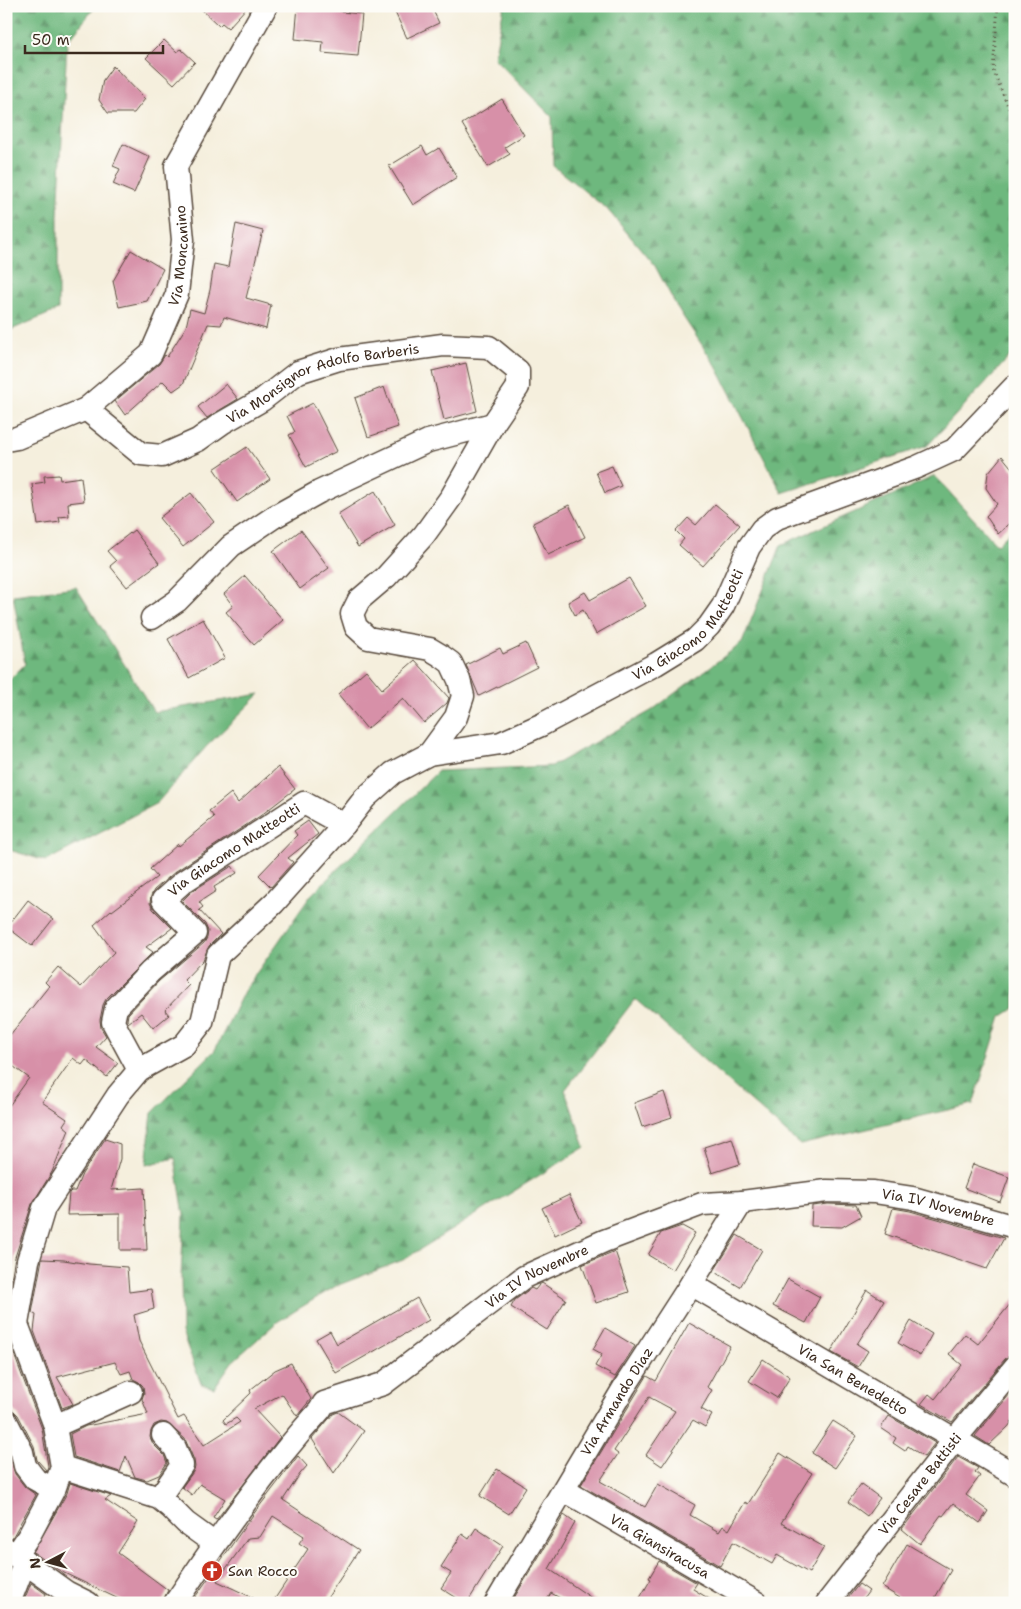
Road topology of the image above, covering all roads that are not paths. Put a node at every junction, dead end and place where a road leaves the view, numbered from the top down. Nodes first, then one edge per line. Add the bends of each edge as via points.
1 (266, 6) edge
2 (1011, 390) edge
3 (86, 409) junction
4 (493, 424) junction
5 (6, 440) edge
6 (152, 618) dead end
7 (429, 754) junction
8 (344, 825) junction
9 (139, 1070) junction
10 (742, 1202) junction
11 (1015, 1227) edge
12 (691, 1284) junction
13 (12, 1327) edge
14 (1015, 1368) edge
15 (131, 1392) dead end
16 (6, 1421) edge
17 (55, 1426) junction
18 (163, 1435) dead end
19 (955, 1439) junction
20 (62, 1467) junction
21 (1015, 1475) edge
22 (44, 1484) dead end
23 (564, 1490) junction
24 (158, 1498) junction
25 (215, 1544) junction
26 (15, 1555) edge
27 (10, 1603) edge
28 (88, 1603) edge
29 (175, 1603) edge
30 (496, 1603) edge
31 (757, 1603) edge
32 (827, 1603) edge

1 - 3 street, Via Moncanino via 176,166 184,240 176,294 152,354
2 - 7 street, Via Giacomo Matteotti via 954,450 917,467 777,518 762,529 749,547 723,606 695,640 549,721 501,743
3 - 4 street, Via Monsignor Adolfo Barberis via 141,454 162,456 198,440 262,400 298,372 339,360 443,345 489,347 518,371 518,387
3 - 5 street, Via Moncanino
4 - 6 street via 428,441 274,517 231,546 177,601
4 - 7 street, Via Monsignor Adolfo Barberis via 452,496 424,535 360,600 352,614 356,627 368,638 430,650 451,663 460,680 463,696 456,717
7 - 8 street, Via Giacomo Matteotti via 393,773 365,798
8 - 9 street, Via Giacomo Matteotti via 274,903 218,955 202,1022 184,1045
8 - 9 street, Via Giacomo Matteotti via 304,803 183,882 163,900 195,933 150,972 116,1008 113,1022
9 - 13 street, Via Giacomo Matteotti via 118,1094 44,1208
10 - 11 street, Via IV Novembre via 827,1191 874,1192 913,1198
10 - 12 street, Via Armando Diaz
10 - 25 street, Via IV Novembre via 702,1204 604,1241 524,1277 383,1384 324,1403
12 - 19 street, Via San Benedetto
12 - 23 street, Via Armando Diaz via 625,1386
13 - 17 street, Via Giacomo Matteotti
14 - 19 street, Via Cesare Battisti
15 - 17 street
16 - 22 street via 22,1452 25,1466 35,1479
17 - 20 street, Via Giacomo Matteotti
18 - 24 street via 175,1448 182,1465
19 - 21 street, Via San Benedetto
19 - 32 street, Via Cesare Battisti
20 - 24 street
20 - 26 street via 30,1534
23 - 30 street, Via Armando Diaz
23 - 31 street, Via Giansiracusa
24 - 25 street
25 - 29 street, Via IV Novembre
26 - 27 street
26 - 28 street via 66,1592

